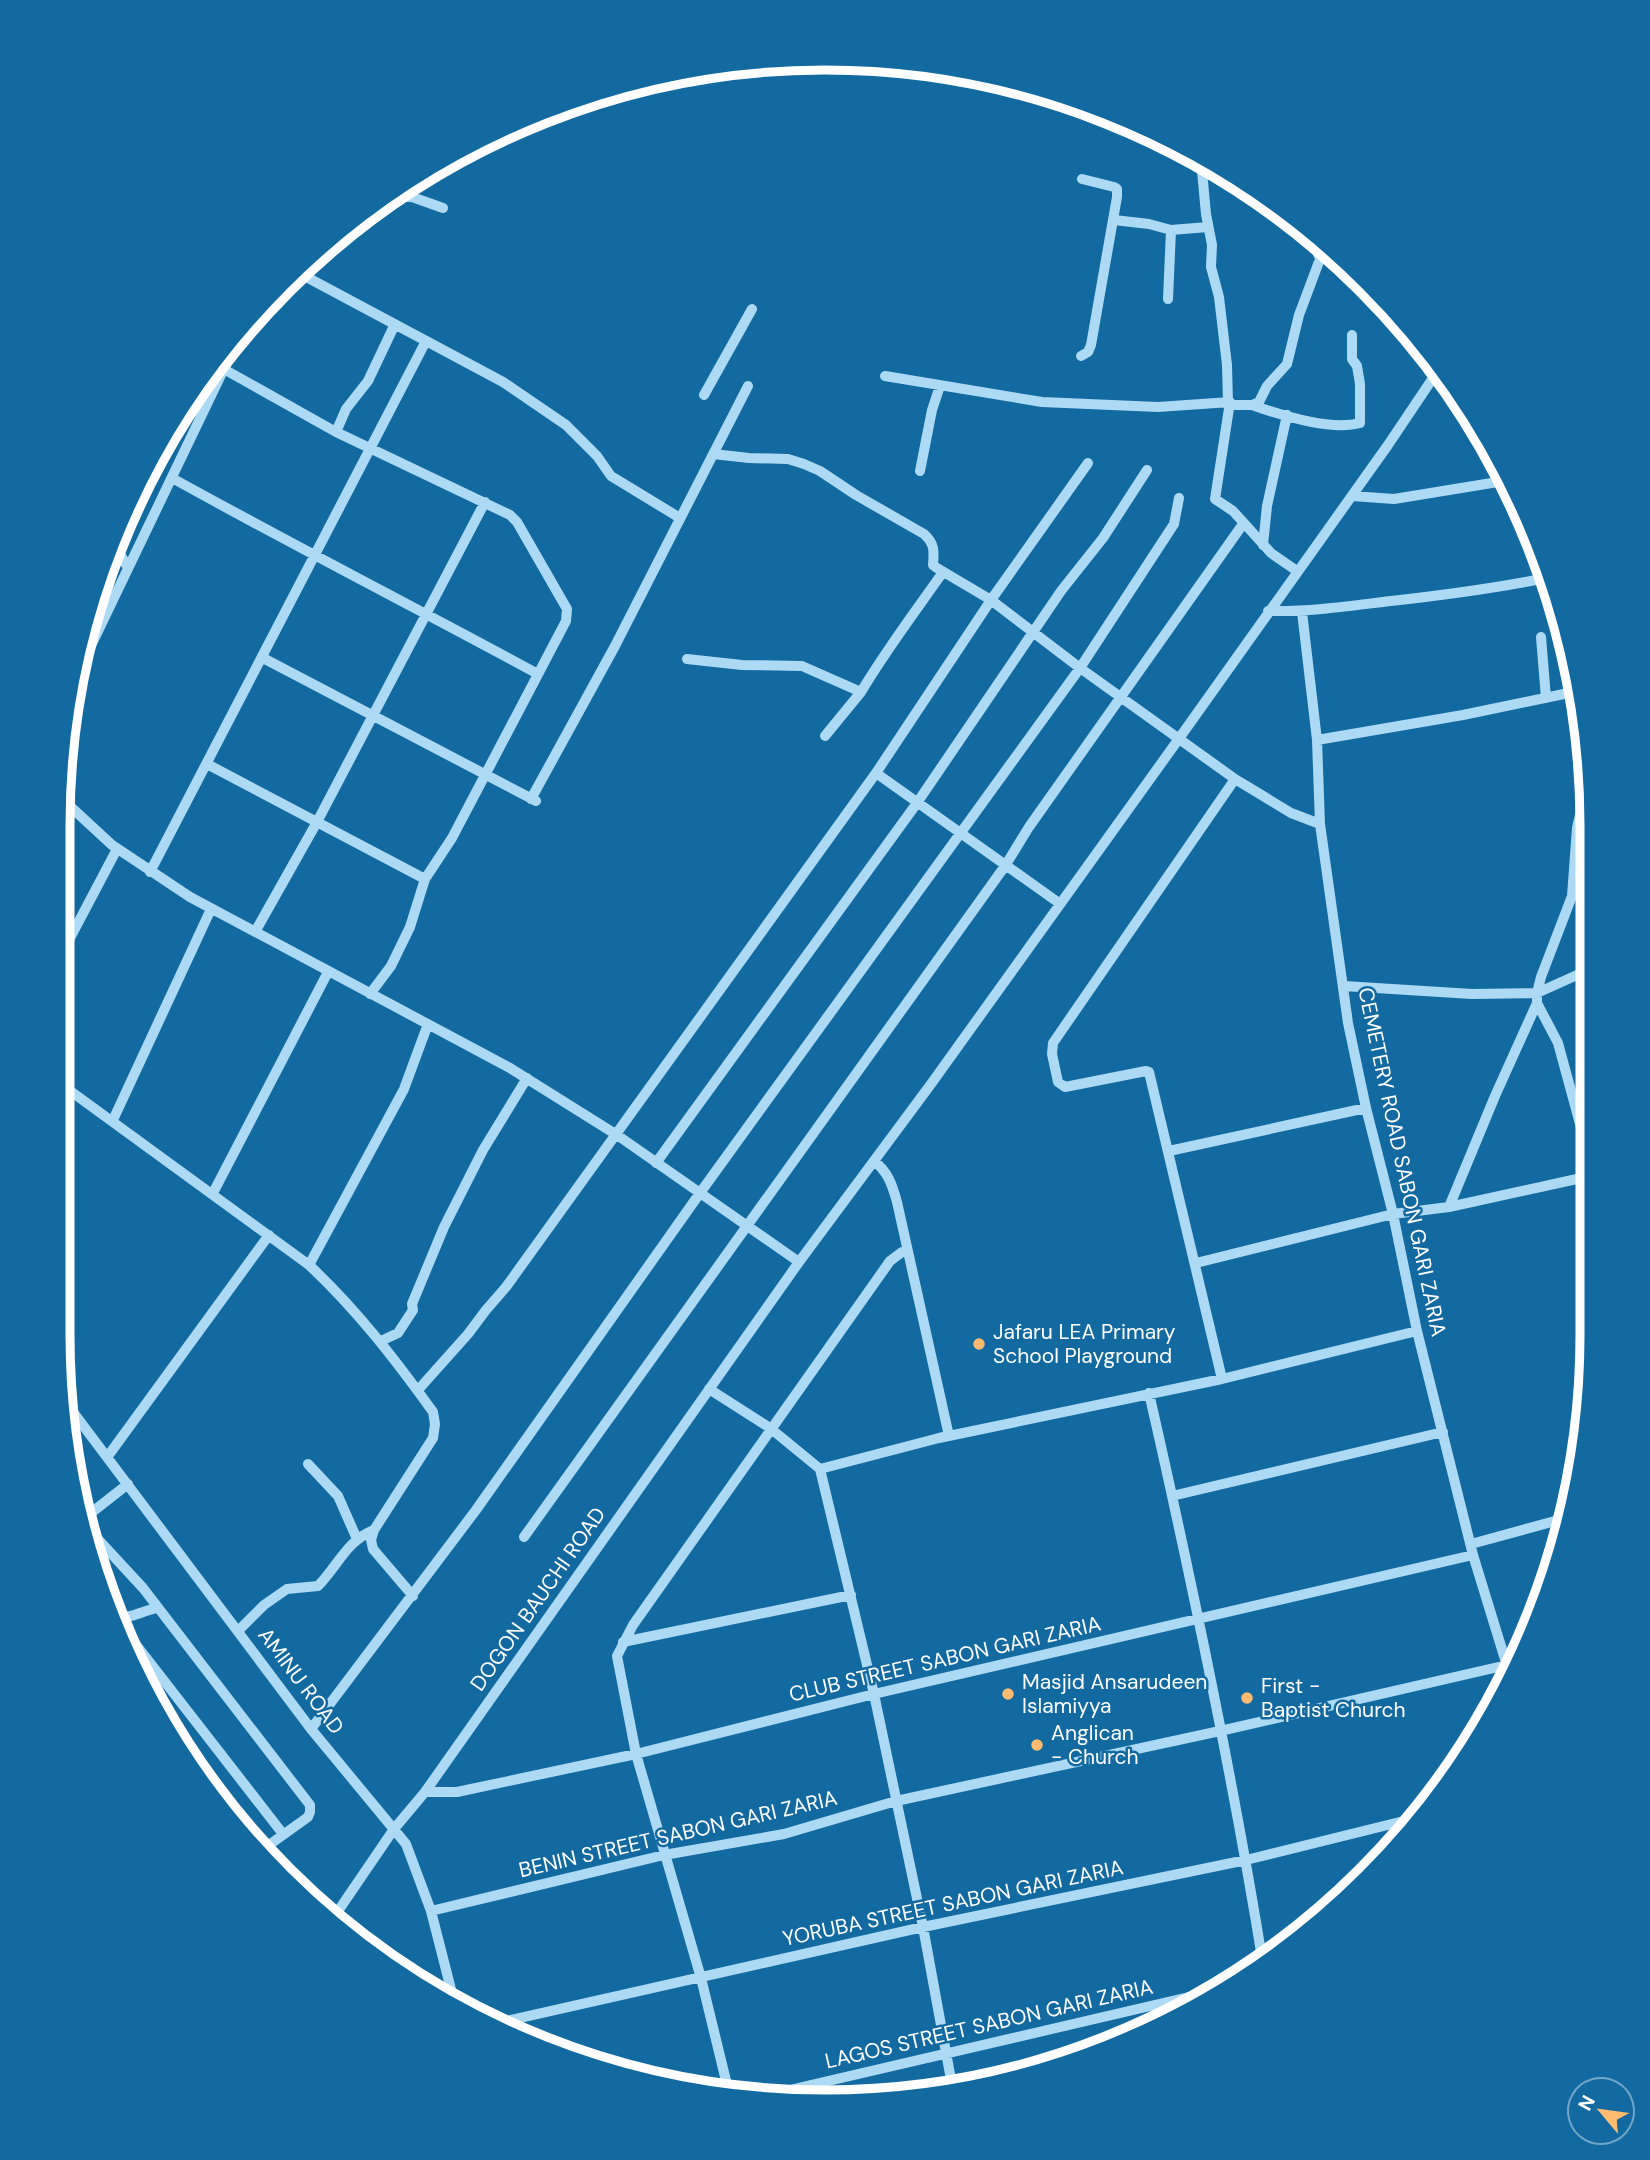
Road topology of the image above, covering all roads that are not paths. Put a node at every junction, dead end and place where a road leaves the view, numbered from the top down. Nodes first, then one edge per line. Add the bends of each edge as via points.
1 (1202, 171) edge
2 (1082, 179) dead end
3 (406, 197) edge
4 (443, 208) dead end
5 (1114, 220) junction
6 (1208, 227) junction
7 (1171, 229) junction
8 (1324, 258) edge
9 (306, 277) edge
10 (1168, 299) dead end
11 (752, 309) dead end
12 (395, 324) junction
13 (1352, 335) dead end
14 (426, 341) junction
15 (1081, 356) dead end
16 (226, 365) edge
17 (224, 369) junction
18 (885, 376) dead end
19 (1433, 378) edge
20 (748, 386) dead end
21 (940, 386) junction
22 (704, 395) dead end
23 (1229, 404) junction
24 (1252, 405) junction
25 (1286, 415) junction
26 (336, 432) junction
27 (370, 448) junction
28 (713, 454) junction
29 (1088, 463) dead end
30 (1147, 470) dead end
31 (920, 471) dead end
32 (172, 478) junction
33 (1497, 482) edge
34 (1352, 496) junction
35 (1179, 498) dead end
36 (485, 502) junction
37 (680, 519) junction
38 (1243, 524) junction
39 (1263, 545) junction
40 (120, 554) edge
41 (314, 557) junction
42 (128, 568) junction
43 (1297, 571) junction
44 (943, 572) junction
45 (1539, 579) edge
46 (991, 600) junction
47 (1268, 611) junction
48 (1301, 612) junction
49 (426, 613) junction
50 (95, 634) edge
51 (1033, 634) junction
52 (1541, 637) dead end
53 (263, 658) junction
54 (687, 659) dead end
55 (1080, 668) junction
56 (538, 674) junction
57 (861, 692) junction
58 (1568, 693) edge
59 (1121, 698) junction
60 (1546, 698) junction
61 (372, 714) junction
62 (825, 736) dead end
63 (1178, 740) junction
64 (1317, 740) junction
65 (207, 764) junction
66 (876, 773) junction
67 (486, 774) junction
68 (1235, 779) junction
69 (917, 803) junction
70 (71, 807) edge
71 (317, 822) junction
72 (1320, 824) junction
73 (961, 834) junction
74 (1580, 835) edge
75 (117, 849) junction
76 (1005, 866) junction
77 (150, 872) junction
78 (425, 880) junction
79 (1059, 903) junction
80 (211, 909) junction
81 (255, 932) junction
82 (70, 938) edge
83 (328, 972) junction
84 (1580, 974) edge
85 (1344, 986) junction
86 (370, 995) junction
87 (1537, 998) junction
88 (428, 1024) junction
89 (527, 1078) junction
90 (70, 1090) edge
91 (1366, 1108) junction
92 (113, 1120) junction
93 (1580, 1124) edge
94 (617, 1135) junction
95 (1169, 1151) junction
96 (874, 1161) junction
97 (656, 1163) junction
98 (1580, 1178) edge
99 (213, 1193) junction
100 (700, 1193) junction
101 (1449, 1207) junction
102 (1393, 1214) junction
103 (747, 1226) junction
104 (269, 1235) junction
105 (908, 1252) junction
106 (799, 1262) junction
107 (1196, 1263) junction
108 (309, 1265) junction
109 (1417, 1331) junction
110 (381, 1341) junction
111 (1222, 1379) junction
112 (709, 1389) junction
113 (418, 1390) junction
114 (1149, 1393) junction
115 (74, 1414) edge
116 (769, 1429) junction
117 (1443, 1432) junction
118 (949, 1436) junction
119 (108, 1456) junction
120 (308, 1464) dead end
121 (820, 1469) junction
122 (128, 1484) junction
123 (1172, 1496) junction
124 (92, 1512) edge
125 (1556, 1521) edge
126 (374, 1530) junction
127 (524, 1537) dead end
128 (357, 1539) junction
129 (99, 1540) edge
130 (1472, 1550) junction
131 (851, 1595) junction
132 (413, 1596) junction
133 (157, 1608) junction
134 (125, 1619) edge
135 (1197, 1620) junction
136 (238, 1631) junction
137 (134, 1638) edge
138 (623, 1642) junction
139 (1506, 1660) edge
140 (1502, 1668) edge
141 (874, 1694) junction
142 (312, 1729) junction
143 (1220, 1731) junction
144 (636, 1754) junction
145 (425, 1792) junction
146 (896, 1801) junction
147 (1403, 1821) edge
148 (394, 1829) junction
149 (283, 1834) junction
150 (268, 1845) edge
151 (664, 1855) junction
152 (1246, 1860) junction
153 (338, 1912) edge
154 (430, 1912) junction
155 (923, 1927) junction
156 (1261, 1951) edge
157 (701, 1978) junction
158 (452, 1992) edge
159 (1185, 1998) edge
160 (509, 2021) edge
161 (946, 2054) junction
162 (951, 2079) edge
163 (726, 2084) edge
164 (795, 2089) edge

1 - 6 street
2 - 5 street via 1116,189
3 - 4 street
5 - 7 street
5 - 15 street via 1091,345
6 - 7 street
6 - 23 street
7 - 10 street
8 - 24 street via 1299,315 1287,364
9 - 12 street
11 - 22 street
12 - 14 street
12 - 26 street via 368,381 346,408
13 - 25 street via 1352,359 1360,384 1360,423 1341,425
14 - 27 street
14 - 37 street via 543,407 583,441 611,475
16 - 17 street
17 - 26 street
17 - 32 street
18 - 21 street
19 - 34 street, DOGON BAUCHI ROAD
20 - 28 street
21 - 23 street via 1042,402
21 - 31 street
23 - 24 street
23 - 38 street via 1215,499
24 - 25 street
25 - 39 street
26 - 27 street
27 - 36 street
27 - 41 street
28 - 37 street
28 - 44 street via 788,459 820,471 924,534 934,548 933,565
29 - 46 street
30 - 51 street
32 - 41 street
32 - 42 street
33 - 34 street via 1394,499
34 - 43 street, DOGON BAUCHI ROAD
35 - 55 street via 1174,524
36 - 49 street
36 - 56 street via 514,518 566,605 566,621
37 - 67 street via 533,800
38 - 39 street
38 - 59 street
39 - 43 street
40 - 42 street
41 - 49 street
41 - 53 street
42 - 50 street
43 - 47 street, DOGON BAUCHI ROAD
44 - 46 street
44 - 57 street
45 - 48 street
46 - 51 street
46 - 66 street
47 - 48 street
47 - 63 street, DOGON BAUCHI ROAD
48 - 64 street, CEMETERY ROAD SABON GARI ZARIA
49 - 56 street
49 - 61 street
51 - 55 street
51 - 69 street
52 - 60 street
53 - 61 street
53 - 65 street
54 - 57 street via 742,666 802,666
55 - 59 street
55 - 73 street
56 - 67 street
57 - 62 street
58 - 60 street
59 - 63 street
59 - 76 street
60 - 64 street
61 - 67 street
61 - 71 street
63 - 68 street
63 - 79 street, DOGON BAUCHI ROAD
64 - 72 street, CEMETERY ROAD SABON GARI ZARIA
65 - 71 street
65 - 77 street
66 - 69 street
66 - 94 street
67 - 78 street
68 - 72 street via 1273,804
68 - 95 street via 1052,1050 1058,1082 1065,1087 1149,1072
69 - 73 street
69 - 97 street
70 - 75 street
71 - 78 street
71 - 81 street
72 - 85 street, CEMETERY ROAD SABON GARI ZARIA
73 - 76 street
73 - 100 street
74 - 87 street via 1572,896
75 - 77 street
75 - 82 street
76 - 79 street
76 - 103 street
77 - 80 street
78 - 86 street via 410,927
79 - 96 street, DOGON BAUCHI ROAD
80 - 81 street
80 - 92 street
81 - 83 street
83 - 86 street
83 - 99 street
84 - 87 street
85 - 87 street
85 - 91 street, CEMETERY ROAD SABON GARI ZARIA
86 - 88 street
87 - 93 street via 1558,1043
87 - 101 street
88 - 89 street
88 - 108 street via 404,1089
89 - 94 street
89 - 110 street via 444,1227 413,1310 398,1333
90 - 92 street
91 - 95 street
91 - 102 street, CEMETERY ROAD SABON GARI ZARIA
92 - 99 street
94 - 97 street
94 - 113 street via 506,1287
95 - 107 street
96 - 105 street via 889,1177
96 - 106 street, DOGON BAUCHI ROAD
97 - 100 street
98 - 101 street
99 - 104 street
100 - 103 street
100 - 132 street
101 - 102 street
102 - 107 street
102 - 109 street, CEMETERY ROAD SABON GARI ZARIA
103 - 106 street
103 - 127 street
104 - 108 street
104 - 119 street
105 - 116 street via 890,1261
105 - 118 street
106 - 112 street, DOGON BAUCHI ROAD
107 - 111 street
108 - 110 street
109 - 111 street
109 - 117 street, CEMETERY ROAD SABON GARI ZARIA
110 - 113 street
111 - 114 street
112 - 116 street
112 - 145 street, DOGON BAUCHI ROAD
113 - 126 street via 433,1412 433,1438
114 - 118 street
114 - 123 street
115 - 119 street, AMINU ROAD
116 - 121 street
116 - 138 street
117 - 123 street
117 - 130 street, CEMETERY ROAD SABON GARI ZARIA
118 - 121 street
119 - 122 street, AMINU ROAD
120 - 128 street via 338,1496
121 - 131 street
122 - 124 street
122 - 136 street, AMINU ROAD
123 - 135 street
125 - 130 street, CLUB STREET SABON GARI ZARIA
126 - 128 street
126 - 132 street via 373,1549
128 - 136 street via 317,1586 287,1589
129 - 133 street
130 - 135 street, CLUB STREET SABON GARI ZARIA
130 - 139 street, CEMETERY ROAD SABON GARI ZARIA
131 - 138 street
131 - 141 street
132 - 142 street
133 - 134 street
133 - 149 street via 310,1804 308,1817
135 - 141 street, CLUB STREET SABON GARI ZARIA
135 - 143 street
136 - 142 street, AMINU ROAD
137 - 149 street
138 - 144 street via 617,1656
140 - 143 street, BENIN STREET SABON GARI ZARIA
141 - 144 street, CLUB STREET SABON GARI ZARIA
141 - 146 street
142 - 148 street, AMINU ROAD
143 - 146 street, BENIN STREET SABON GARI ZARIA
143 - 152 street
144 - 145 street, CLUB STREET SABON GARI ZARIA via 457,1792
144 - 151 street
145 - 148 street, DOGON BAUCHI ROAD
146 - 151 street, BENIN STREET SABON GARI ZARIA via 784,1834
146 - 155 street
147 - 152 street, YORUBA STREET SABON GARI ZARIA
148 - 153 street, DOGON BAUCHI ROAD
148 - 154 street, AMINU ROAD via 406,1844
149 - 150 street
151 - 154 street, BENIN STREET SABON GARI ZARIA
151 - 157 street
152 - 155 street, YORUBA STREET SABON GARI ZARIA
152 - 156 street
154 - 158 street, AMINU ROAD
155 - 157 street, YORUBA STREET SABON GARI ZARIA
155 - 161 street
157 - 160 street, YORUBA STREET SABON GARI ZARIA
157 - 163 street
159 - 161 street, LAGOS STREET SABON GARI ZARIA
161 - 162 street
161 - 164 street, LAGOS STREET SABON GARI ZARIA

